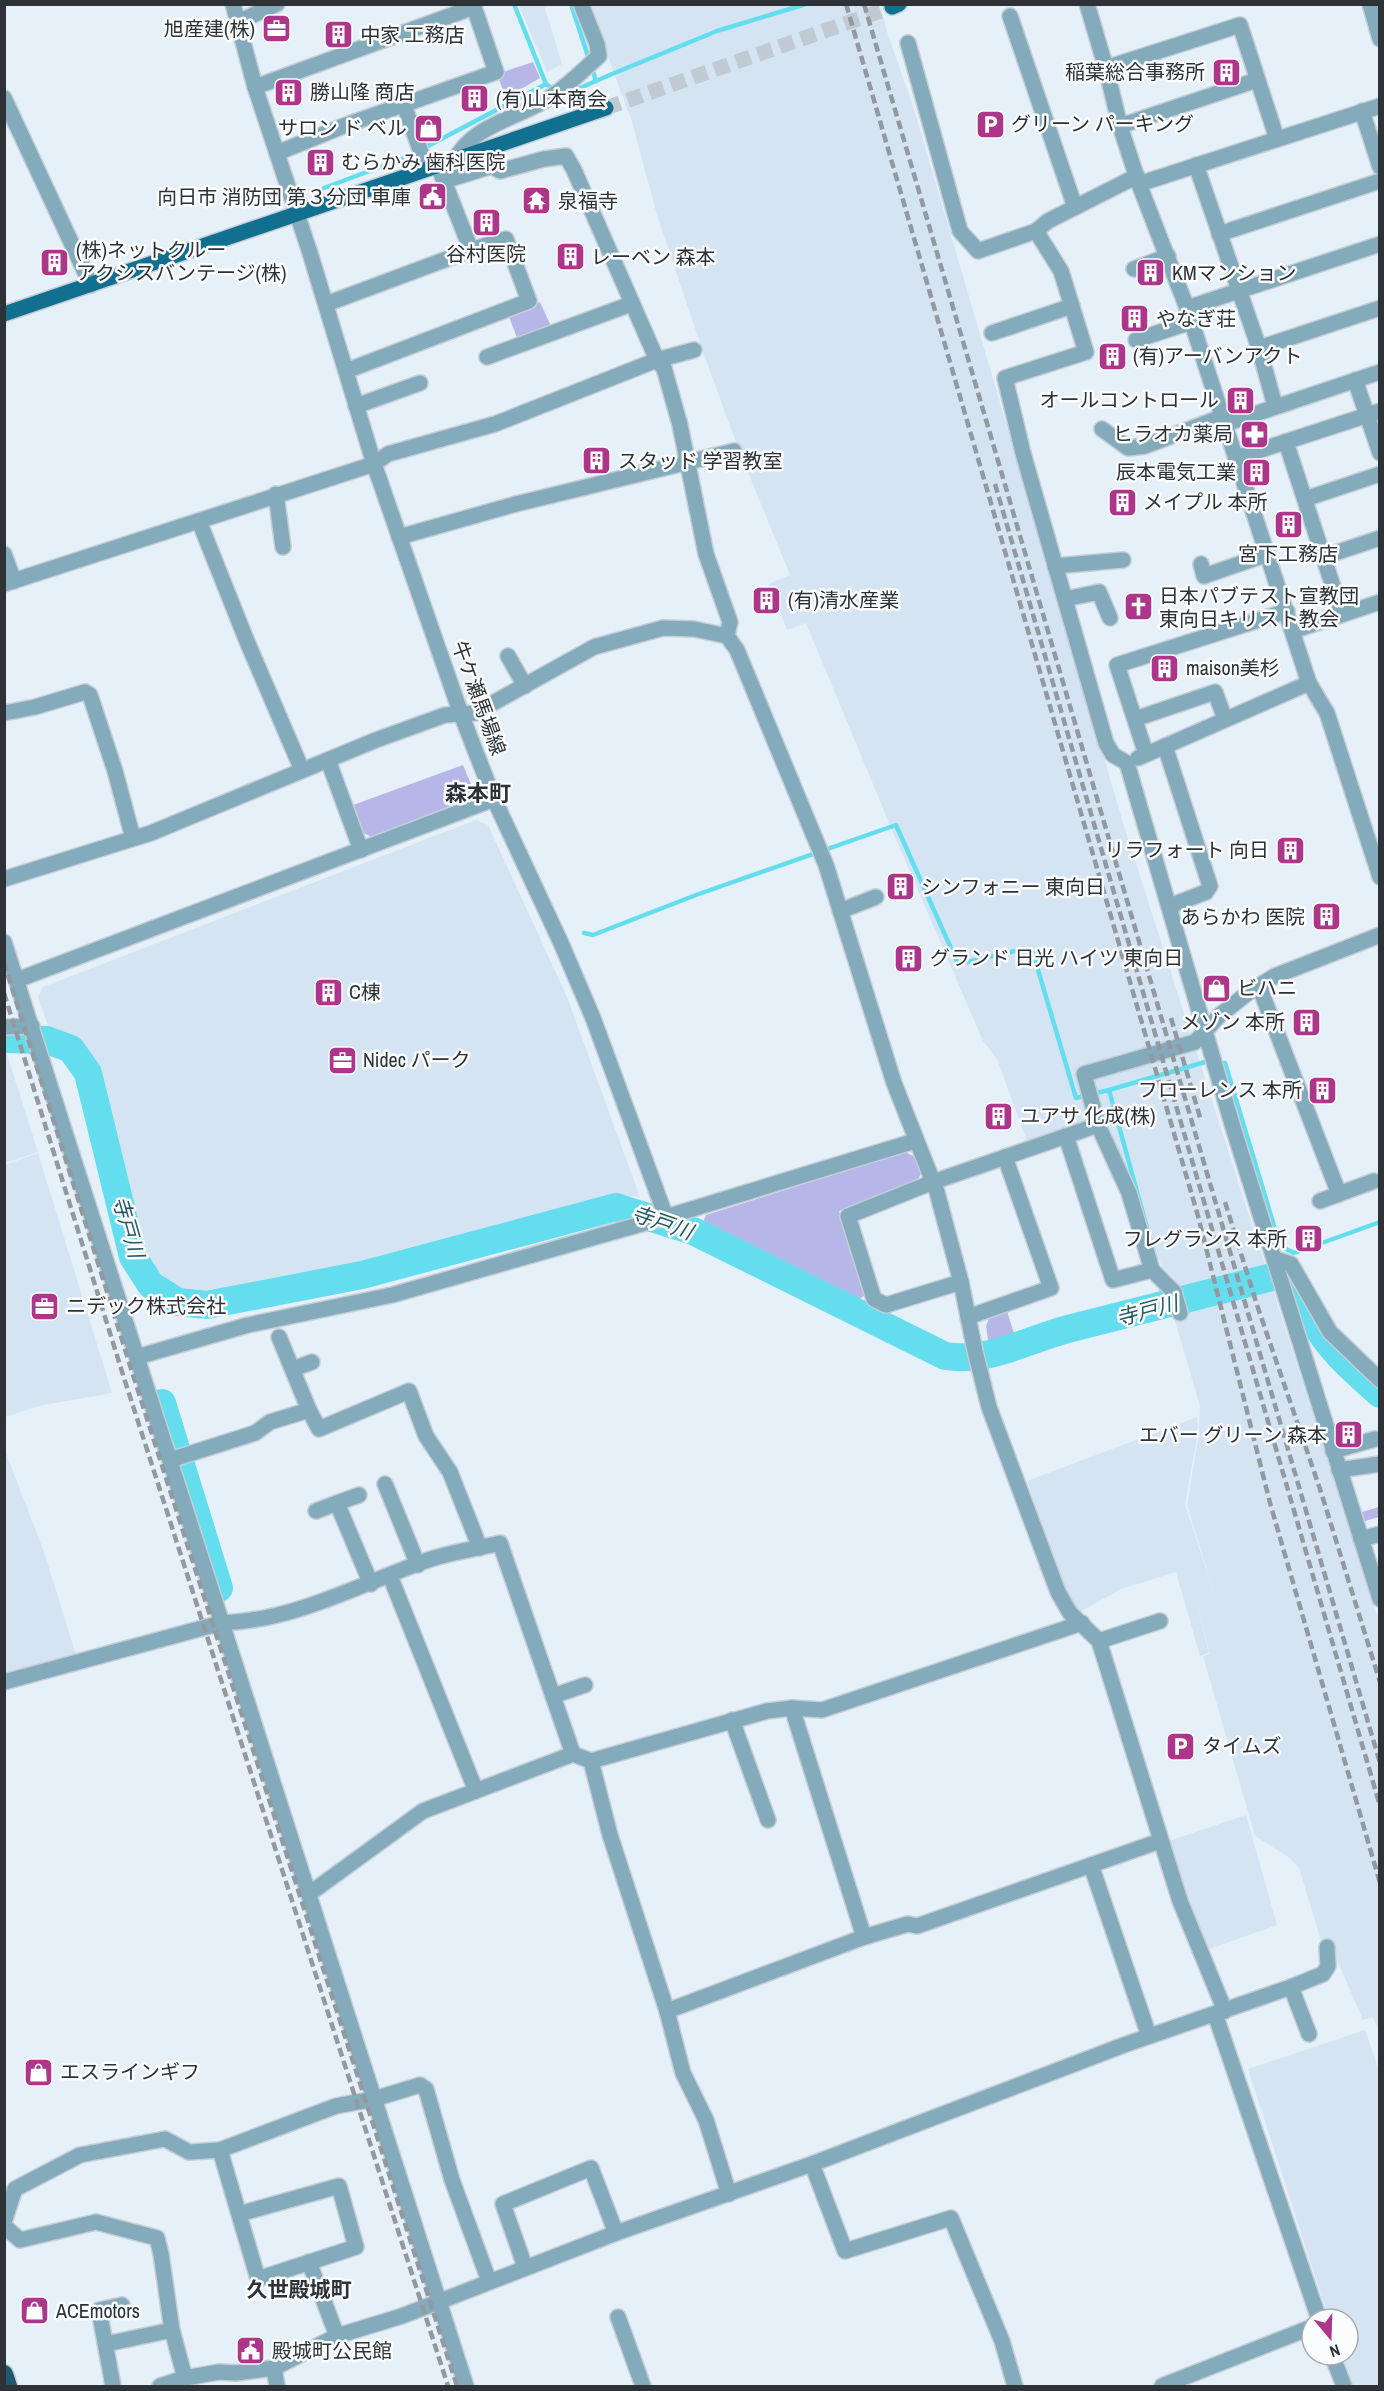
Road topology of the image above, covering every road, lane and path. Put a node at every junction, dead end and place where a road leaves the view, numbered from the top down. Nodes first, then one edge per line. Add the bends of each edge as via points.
1 (232, 4) edge
2 (277, 4) edge
3 (581, 4) edge
4 (1087, 4) edge
5 (1370, 4) edge
6 (473, 6) edge
7 (1010, 16) dead end
8 (238, 22) junction
9 (1380, 39) edge
10 (908, 43) dead end
11 (1106, 68) junction
12 (1257, 80) junction
13 (255, 87) junction
14 (4, 98) edge
15 (404, 105) junction
16 (1380, 106) edge
17 (606, 108) tunnel mouth
18 (1362, 111) junction
19 (1120, 126) junction
20 (1277, 139) junction
21 (277, 153) junction
22 (455, 160) junction
23 (1196, 165) junction
24 (433, 167) junction
25 (1380, 167) edge
26 (1138, 180) junction
27 (444, 181) junction
28 (1380, 181) edge
29 (1075, 207) junction
30 (297, 214) junction
31 (1036, 231) junction
32 (1219, 234) junction
33 (1380, 244) edge
34 (471, 250) junction
35 (1168, 256) junction
36 (1134, 269) dead end
37 (92, 285) junction
38 (1239, 291) junction
39 (326, 304) junction
40 (631, 304) junction
41 (1072, 306) junction
42 (1380, 308) edge
43 (4, 314) edge
44 (1189, 315) junction
45 (992, 333) dead end
46 (1136, 340) dead end
47 (1259, 348) junction
48 (694, 350) dead end
49 (487, 357) dead end
50 (657, 360) junction
51 (346, 371) junction
52 (1380, 372) edge
53 (1355, 380) junction
54 (420, 383) dead end
55 (356, 406) junction
56 (1275, 406) junction
57 (1373, 413) edge
58 (1223, 420) junction
59 (1102, 429) dead end
60 (1286, 442) junction
61 (734, 451) dead end
62 (1380, 453) edge
63 (1236, 458) junction
64 (688, 463) junction
65 (374, 464) junction
66 (1380, 474) edge
67 (276, 494) junction
68 (1305, 499) junction
69 (200, 521) junction
70 (399, 537) junction
71 (1380, 538) edge
72 (283, 547) dead end
73 (4, 554) edge
74 (1268, 554) junction
75 (1323, 557) junction
76 (1123, 560) dead end
77 (1201, 564) dead end
78 (1055, 566) junction
79 (9, 583) edge
80 (1065, 599) junction
81 (1380, 602) edge
82 (1287, 611) junction
83 (1342, 614) junction
84 (1110, 618) dead end
85 (1293, 631) junction
86 (727, 636) junction
87 (508, 656) dead end
88 (1309, 683) junction
89 (525, 686) junction
90 (4, 713) edge
91 (461, 714) junction
92 (1135, 719) junction
93 (1225, 719) junction
94 (1165, 746) junction
95 (1146, 754) junction
96 (328, 760) junction
97 (1127, 763) junction
98 (302, 771) junction
99 (494, 799) junction
100 (133, 838) junction
101 (361, 850) junction
102 (1380, 877) edge
103 (4, 879) edge
104 (876, 897) dead end
105 (1170, 906) junction
106 (840, 911) junction
107 (1380, 935) edge
108 (4, 942) edge
109 (17, 980) junction
110 (1259, 986) junction
111 (4, 1027) edge
112 (1205, 1029) junction
113 (33, 1030) junction
114 (1098, 1125) junction
115 (1066, 1136) junction
116 (915, 1141) junction
117 (1005, 1157) junction
118 (1374, 1181) dead end
119 (933, 1182) junction
120 (1339, 1194) junction
121 (1320, 1201) dead end
122 (666, 1217) junction
123 (1277, 1266) junction
124 (1152, 1270) junction
125 (961, 1282) junction
126 (1177, 1304) dead end
127 (968, 1317) junction
128 (279, 1337) dead end
129 (137, 1357) junction
130 (312, 1362) dead end
131 (293, 1369) junction
132 (1380, 1380) edge
133 (309, 1410) junction
134 (1375, 1439) dead end
135 (1333, 1451) junction
136 (170, 1460) junction
137 (1380, 1464) edge
138 (1339, 1470) junction
139 (385, 1484) dead end
140 (359, 1496) dead end
141 (338, 1503) junction
142 (316, 1511) dead end
143 (1380, 1534) edge
144 (1361, 1539) junction
145 (480, 1548) junction
146 (418, 1565) junction
147 (390, 1576) junction
148 (371, 1584) junction
149 (1380, 1599) edge
150 (1160, 1621) dead end
151 (221, 1623) junction
152 (1082, 1623) junction
153 (1099, 1641) junction
154 (4, 1682) edge
155 (585, 1684) dead end
156 (553, 1695) junction
157 (792, 1708) junction
158 (732, 1720) junction
159 (573, 1754) junction
160 (591, 1761) junction
161 (476, 1791) junction
162 (768, 1820) dead end
163 (1161, 1841) junction
164 (1091, 1865) junction
165 (309, 1894) junction
166 (864, 1937) junction
167 (1326, 1947) dead end
168 (1291, 1987) junction
169 (667, 2011) junction
170 (1220, 2012) junction
171 (1308, 2034) dead end
172 (1149, 2036) junction
173 (374, 2099) junction
174 (220, 2150) junction
175 (812, 2164) junction
176 (729, 2194) junction
177 (239, 2214) junction
178 (4, 2224) edge
179 (616, 2233) junction
180 (309, 2262) junction
181 (525, 2267) junction
182 (489, 2281) junction
183 (439, 2302) junction
184 (122, 2305) dead end
185 (1315, 2307) edge
186 (618, 2317) dead end
187 (172, 2330) junction
188 (1300, 2332) edge
189 (338, 2336) junction
190 (106, 2344) junction
191 (1337, 2367) edge
192 (274, 2368) junction
193 (4, 2374) edge
194 (185, 2378) junction
195 (8, 2386) edge
196 (113, 2386) edge
197 (160, 2386) edge
198 (277, 2386) edge
199 (466, 2386) edge
200 (643, 2386) edge
201 (1015, 2386) edge
202 (1162, 2386) edge
203 (1344, 2386) edge

1 - 8 street, 牛ケ瀬馬場線
2 - 8 street
3 - 22 street via 599,57 553,96 482,131 461,147
4 - 11 street
5 - 9 street
6 - 13 street
6 - 15 street via 496,72
7 - 29 street
8 - 13 street, 牛ケ瀬馬場線
10 - 31 street via 960,231 978,250
11 - 12 street via 1240,25
11 - 19 street
12 - 19 street
12 - 20 street
13 - 21 street, 牛ケ瀬馬場線
14 - 37 street
15 - 21 street
15 - 24 street
16 - 18 street
17 - 22 main road
18 - 20 street
18 - 25 street
19 - 26 street
20 - 23 street
21 - 30 street, 牛ケ瀬馬場線
22 - 24 main road
23 - 26 street
23 - 32 street
24 - 27 street
24 - 30 main road
26 - 29 street
26 - 35 street
27 - 34 street
27 - 40 street via 492,166 500,171 566,156
28 - 32 street
29 - 31 street via 1048,220
30 - 37 main road
30 - 39 street, 牛ケ瀬馬場線
31 - 41 street via 1061,271
32 - 38 street
33 - 38 street
34 - 39 street
34 - 51 street via 506,239 529,301
35 - 36 street
35 - 44 street
37 - 43 main road
38 - 44 street
38 - 47 street
39 - 51 street, 牛ケ瀬馬場線
40 - 49 street
40 - 50 street
41 - 45 street
41 - 78 street via 1086,352 1005,378
42 - 47 street
44 - 46 street
44 - 58 street
47 - 56 street
48 - 50 street
50 - 64 street via 664,368
50 - 65 street via 495,424 388,454
51 - 55 street, 牛ケ瀬馬場線
52 - 53 street
53 - 56 street
53 - 57 street
54 - 55 street
55 - 65 street, 牛ケ瀬馬場線
56 - 58 street
57 - 60 street
57 - 62 street
58 - 59 street via 1128,448
58 - 63 street
60 - 63 street
60 - 68 street
61 - 64 street
63 - 74 street
64 - 70 street
64 - 86 street via 706,554 730,622
65 - 67 street
65 - 70 street, 牛ケ瀬馬場線
66 - 68 street
67 - 69 street
67 - 72 street
68 - 75 street
69 - 79 street
69 - 98 street
70 - 91 street, 牛ケ瀬馬場線
71 - 75 street
73 - 79 street
74 - 77 street via 1204,576
74 - 82 street
75 - 83 street
76 - 78 street
78 - 80 street
80 - 84 street via 1099,592
80 - 97 street via 1106,743 1113,755
81 - 83 street
82 - 85 street
82 - 92 street via 1117,665
83 - 85 street
85 - 88 street
86 - 89 street via 663,628 594,647
86 - 106 street via 737,650 822,855
87 - 89 street
88 - 93 street
88 - 102 street via 1327,713
89 - 91 street via 475,713
90 - 100 street via 85,692 90,696
91 - 96 street via 445,715
91 - 99 street, 牛ケ瀬馬場線
92 - 93 street via 1215,692
92 - 95 street
93 - 94 street
94 - 95 street
94 - 105 street via 1210,886 1206,892
95 - 97 street
96 - 98 street
96 - 101 street
97 - 105 street
98 - 100 street
99 - 101 street
99 - 122 street, 牛ケ瀬馬場線 via 589,1008
100 - 103 street
101 - 109 street
104 - 106 street
105 - 112 street
106 - 116 street
107 - 110 street
108 - 109 street
109 - 113 street
110 - 112 street
110 - 120 street
111 - 113 street
112 - 114 street via 1195,1042 1084,1074
112 - 123 street
113 - 129 street
114 - 115 street
114 - 124 street via 1129,1193
115 - 117 street
115 - 124 street via 1113,1280
116 - 119 street
116 - 122 street
117 - 119 street
117 - 127 street via 1051,1288
118 - 120 street
119 - 125 street
119 - 125 street via 848,1216 874,1299 886,1305
120 - 121 street
122 - 129 street via 392,1295 248,1325
123 - 132 street via 1291,1264 1330,1332
123 - 135 street
124 - 126 street
125 - 127 street
127 - 152 street via 993,1417 1058,1592 1070,1613
128 - 131 street
129 - 136 street
130 - 131 street
131 - 133 street
133 - 136 street via 270,1422 255,1433
133 - 145 street via 319,1429 409,1391 426,1436 450,1472
134 - 135 street
135 - 138 street
136 - 151 street
137 - 138 street
138 - 144 street
139 - 146 street
140 - 141 street
141 - 142 street
141 - 148 street
143 - 144 street
144 - 149 street
145 - 146 street
145 - 156 street via 500,1543
146 - 147 street
147 - 148 street
147 - 161 street
148 - 151 street via 319,1604 242,1623
150 - 153 street
151 - 154 street
151 - 165 street
152 - 153 street
152 - 157 street via 822,1710
153 - 163 street
155 - 156 street
156 - 159 street
157 - 158 street
157 - 166 street
158 - 160 street
158 - 162 street
159 - 160 street
159 - 161 street
160 - 169 street via 610,1835
161 - 165 street via 423,1811
163 - 164 street
163 - 170 street
164 - 166 street via 917,1926 909,1924
164 - 172 street
165 - 173 street
166 - 169 street
167 - 168 street via 1328,1966 1323,1974
168 - 170 street
168 - 171 street
169 - 176 street via 683,2073 706,2120
170 - 172 street
170 - 185 street
172 - 175 street
173 - 174 street via 336,2106
173 - 182 street via 420,2085 426,2089 452,2180
173 - 183 street
174 - 177 street
174 - 178 street via 189,2152 165,2139 80,2155 15,2189
175 - 176 street
175 - 201 street via 845,2251 951,2218 1002,2341
176 - 179 street
177 - 180 street via 258,2279
177 - 180 street via 339,2186 356,2247
178 - 187 street via 20,2240 96,2222 157,2238
179 - 181 street
179 - 181 street via 591,2168 503,2204
180 - 189 street
181 - 182 street
182 - 183 street
183 - 189 street
183 - 199 street
184 - 190 street via 99,2310
186 - 200 street
187 - 190 street
187 - 194 street
188 - 202 street
189 - 192 street
190 - 196 street
191 - 203 street
192 - 194 street
192 - 198 street
193 - 195 highway
194 - 197 street

